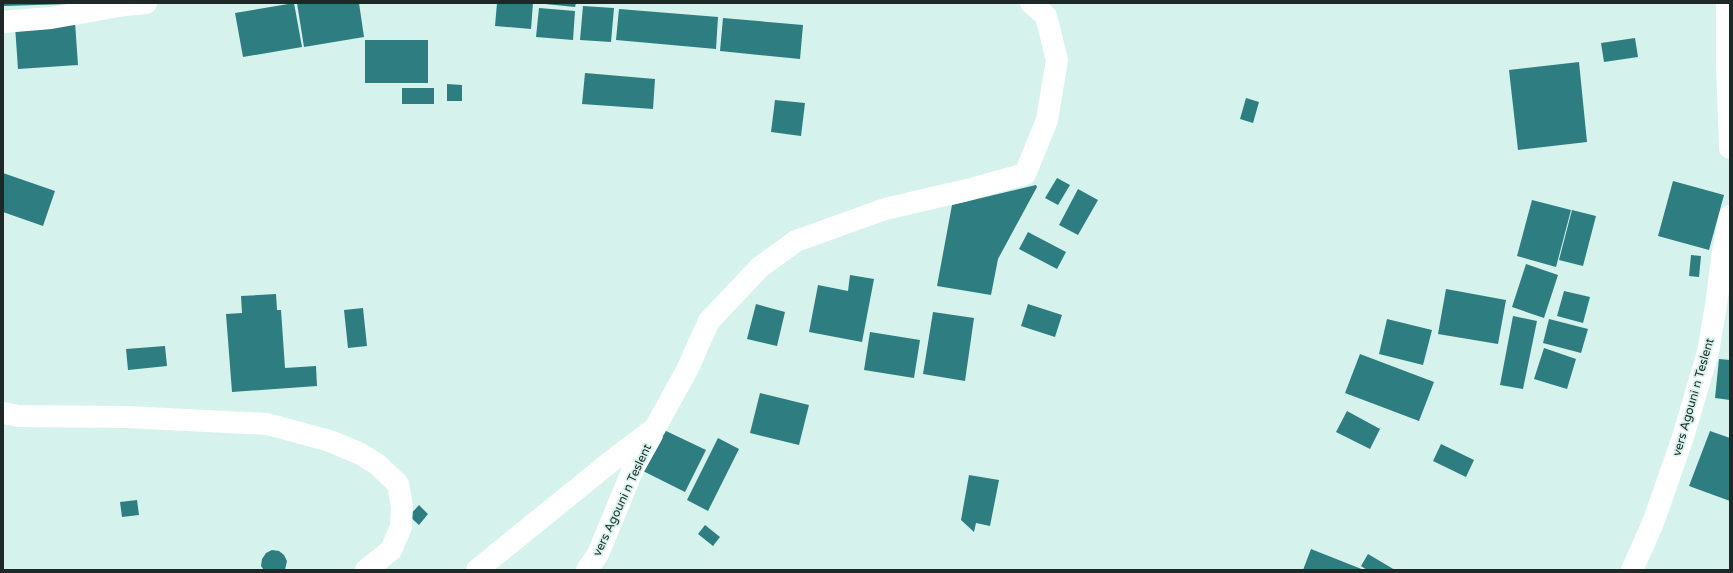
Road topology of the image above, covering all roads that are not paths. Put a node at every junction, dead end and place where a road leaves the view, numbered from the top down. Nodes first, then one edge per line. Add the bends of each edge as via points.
1 (146, 3) edge
2 (1031, 3) edge
3 (1727, 3) edge
4 (3, 22) edge
5 (1730, 148) edge
6 (1730, 216) edge
7 (3, 413) edge
8 (655, 428) junction
9 (366, 570) edge
10 (477, 570) edge
11 (587, 570) edge
12 (1632, 570) edge

1 - 4 street via 51,18
2 - 8 street, vers Agouni n Teslent via 1046,16 1057,60 1047,120 1025,174 885,209 796,241 760,267 709,321 687,370
3 - 5 street
6 - 12 street, vers Agouni n Teslent via 1708,352 1653,523
7 - 9 street via 19,416 127,417 267,424 330,441 361,454 378,465 398,484 402,507 401,527 391,550
8 - 10 street
8 - 11 street, vers Agouni n Teslent via 633,469 598,554

